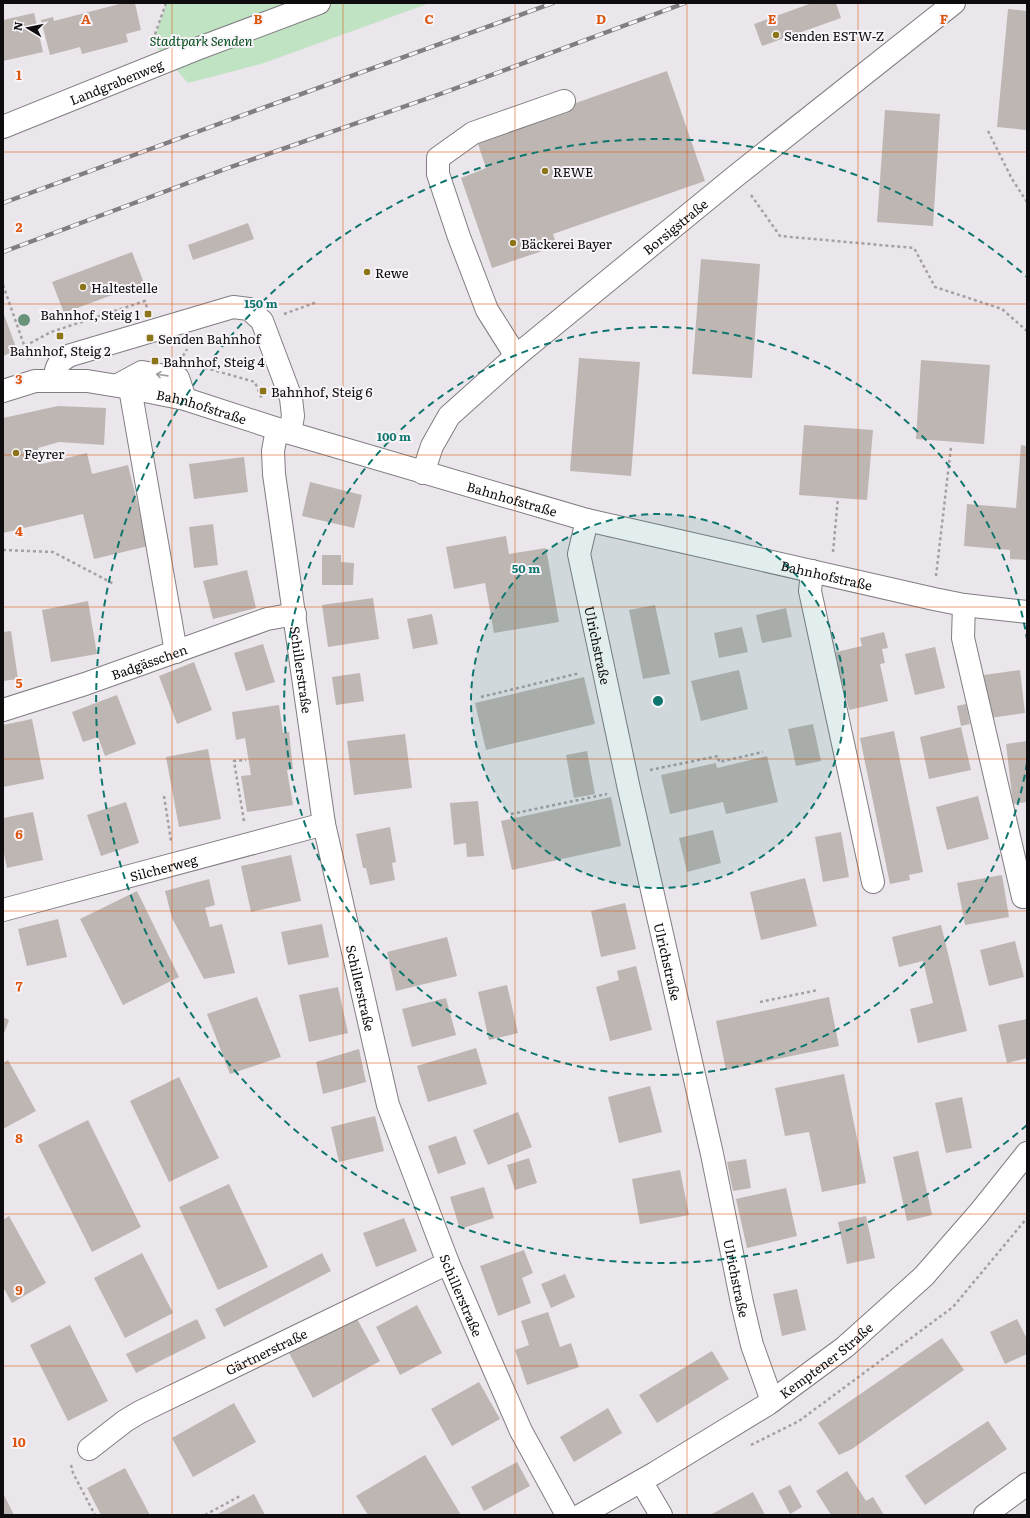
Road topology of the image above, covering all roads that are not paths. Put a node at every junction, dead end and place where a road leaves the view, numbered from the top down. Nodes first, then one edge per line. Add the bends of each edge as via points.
1 (319, 3) edge
2 (954, 3) edge
3 (564, 101) dead end
4 (3, 127) edge
5 (516, 356) junction
6 (45, 380) junction
7 (124, 386) junction
8 (3, 391) edge
9 (283, 431) junction
10 (423, 473) junction
11 (588, 520) junction
12 (822, 573) junction
13 (964, 605) junction
14 (1027, 612) edge
15 (295, 614) junction
16 (176, 652) junction
17 (3, 710) edge
18 (324, 824) junction
19 (873, 882) dead end
20 (1023, 897) dead end
21 (3, 910) edge
22 (1027, 1153) edge
23 (448, 1263) junction
24 (772, 1401) junction
25 (89, 1449) road end
26 (641, 1481) junction
27 (1027, 1484) edge
28 (567, 1515) edge
29 (581, 1515) edge
30 (661, 1515) edge
31 (985, 1515) edge

1 - 4 street, Landgrabenweg
2 - 5 street, Borsigstraße via 737,175
3 - 5 street via 473,133 438,158 438,174 458,237 487,310
5 - 10 street, Borsigstraße via 449,416 432,446
6 - 7 street via 87,381
6 - 8 street
6 - 9 street, Schillerstraße via 58,363 71,355 233,307 249,309 262,321 291,398 293,416
7 - 9 street, Bahnhofstraße via 142,372 178,378 185,399
7 - 16 street
9 - 10 street, Bahnhofstraße
9 - 15 street, Schillerstraße via 273,451 274,474
10 - 11 street, Bahnhofstraße
11 - 12 street, Bahnhofstraße
11 - 24 street, Ulrichstraße via 579,554 742,1302 752,1345
12 - 13 street, Bahnhofstraße
12 - 19 street via 810,591
13 - 14 street, Bahnhofstraße
13 - 20 street via 963,638
15 - 16 street, Badgässchen via 267,619
15 - 18 street, Schillerstraße
16 - 17 street, Badgässchen
18 - 21 street, Silcherweg
18 - 23 street, Schillerstraße via 388,1105
22 - 24 street, Kemptener Straße via 924,1276 845,1347
23 - 25 street, Gärtnerstraße via 140,1412
23 - 28 street, Schillerstraße via 521,1431
24 - 26 street, Kemptener Straße
26 - 29 street, Kemptener Straße
26 - 30 street
27 - 31 street

